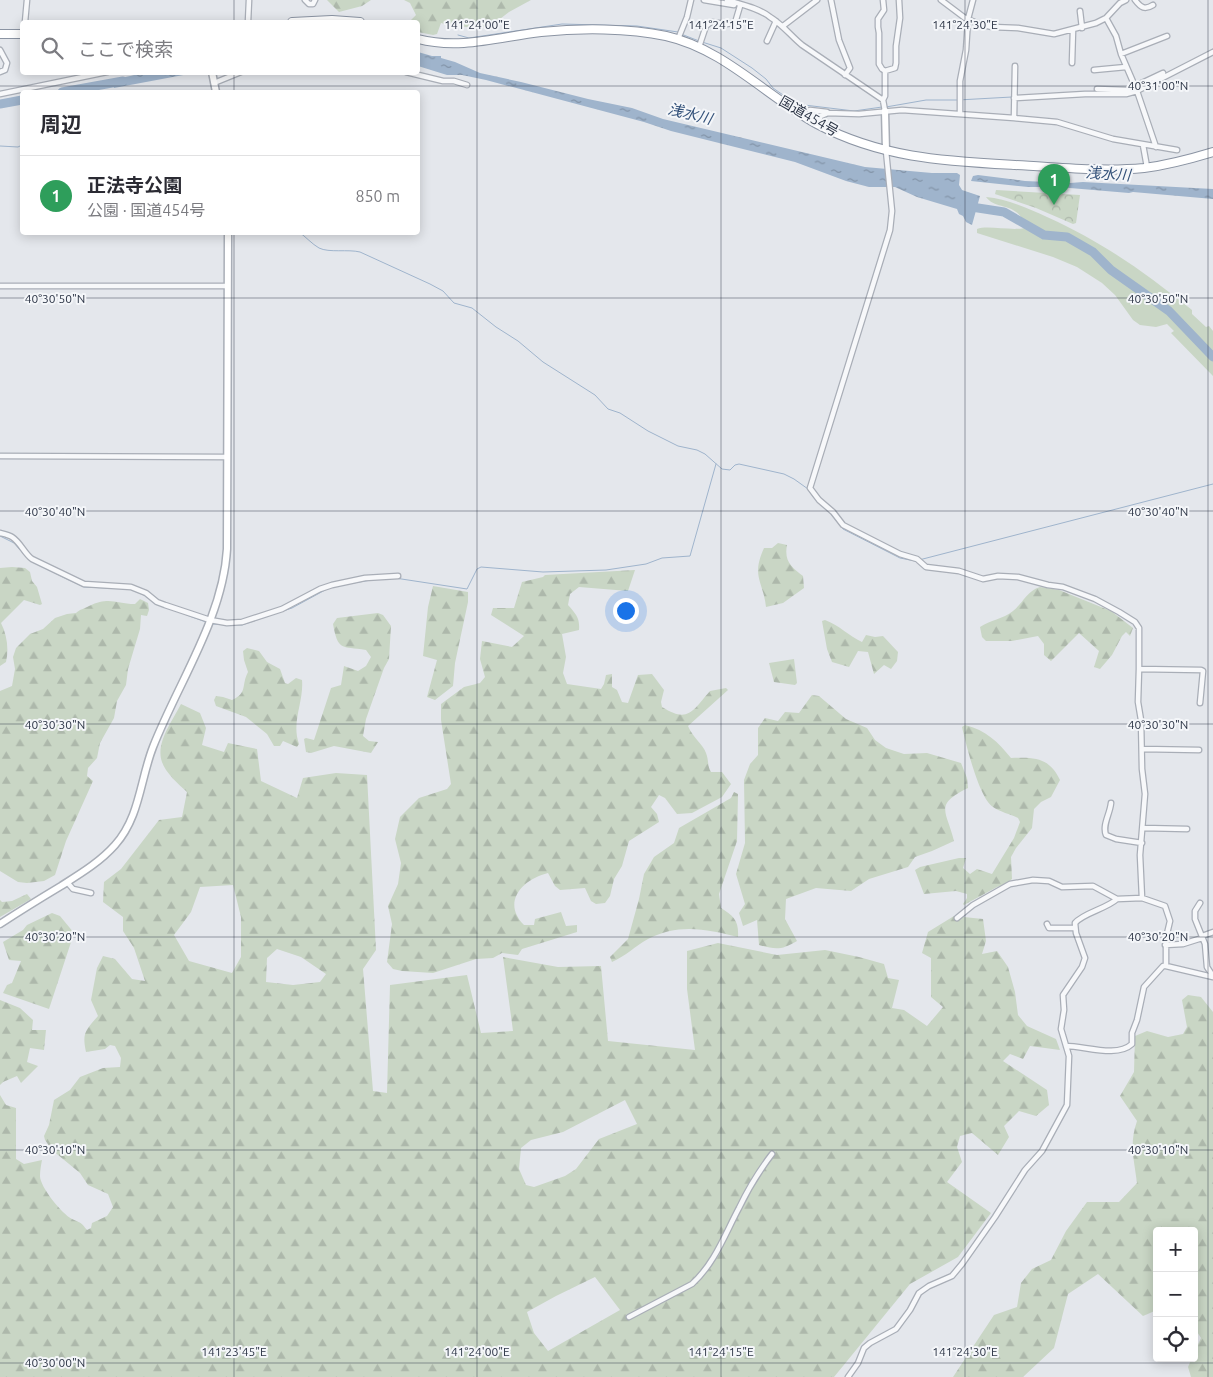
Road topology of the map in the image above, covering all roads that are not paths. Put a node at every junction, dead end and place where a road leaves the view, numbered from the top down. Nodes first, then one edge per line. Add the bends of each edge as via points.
1 (26, 0) edge
2 (250, 0) edge
3 (305, 0) edge
4 (315, 0) edge
5 (691, 0) edge
6 (704, 0) edge
7 (726, 0) edge
8 (817, 0) edge
9 (830, 0) edge
10 (884, 0) edge
11 (899, 0) edge
12 (941, 0) edge
13 (973, 0) edge
14 (1126, 0) edge
15 (1135, 0) edge
16 (1120, 1) edge
17 (1153, 5) dead end
18 (742, 6) junction
19 (1080, 11) dead end
20 (1106, 18) junction
21 (968, 19) junction
22 (25, 20) edge
23 (248, 20) edge
24 (776, 21) junction
25 (783, 26) junction
26 (1082, 28) junction
27 (1073, 30) junction
28 (0, 34) edge
29 (20, 34) edge
30 (1167, 36) dead end
31 (420, 39) edge
32 (678, 40) junction
33 (766, 41) dead end
34 (699, 47) junction
35 (0, 50) edge
36 (1213, 52) edge
37 (1121, 54) junction
38 (1072, 63) dead end
39 (1015, 66) dead end
40 (1126, 67) junction
41 (1094, 70) dead end
42 (886, 71) junction
43 (0, 72) edge
44 (1163, 73) dead end
45 (93, 75) edge
46 (227, 75) edge
47 (420, 75) edge
48 (845, 75) junction
49 (213, 78) edge
50 (467, 85) dead end
51 (1097, 89) dead end
52 (1136, 89) junction
53 (0, 94) edge
54 (1014, 98) junction
55 (883, 100) junction
56 (810, 110) dead end
57 (885, 111) junction
58 (828, 112) junction
59 (960, 114) junction
60 (1014, 118) junction
61 (816, 124) junction
62 (1143, 145) junction
63 (1156, 147) junction
64 (1177, 150) dead end
65 (886, 151) junction
66 (1213, 152) edge
67 (1147, 167) junction
68 (228, 235) edge
69 (0, 286) edge
70 (227, 286) junction
71 (0, 456) edge
72 (227, 456) junction
73 (0, 533) edge
74 (398, 576) dead end
75 (210, 620) junction
76 (1140, 669) junction
77 (1200, 703) dead end
78 (1142, 749) junction
79 (1199, 750) dead end
80 (1110, 803) dead end
81 (1143, 828) junction
82 (1187, 829) dead end
83 (1142, 843) junction
84 (67, 882) junction
85 (91, 893) dead end
86 (1142, 898) junction
87 (1118, 899) junction
88 (1200, 903) dead end
89 (957, 918) dead end
90 (0, 924) edge
91 (1047, 924) dead end
92 (1075, 928) junction
93 (1213, 932) edge
94 (1202, 937) junction
95 (1165, 945) junction
96 (1166, 966) junction
97 (1213, 977) edge
98 (1066, 1046) junction
99 (772, 1154) dead end
100 (629, 1318) dead end
101 (848, 1377) edge

1 - 22 street
2 - 23 street
3 - 4 street via 313,4
5 - 32 street
6 - 18 street
7 - 18 street
8 - 25 street
9 - 48 street via 839,40 850,68
10 - 42 street via 884,10 878,19 878,64
11 - 42 street via 896,63 895,68
12 - 21 street
13 - 21 street
14 - 16 street
15 - 17 street via 1143,8
16 - 20 street
18 - 24 street via 769,15
18 - 34 street via 734,23 710,22
19 - 26 street
20 - 26 street
20 - 37 street
21 - 27 street via 992,27 1054,34
21 - 59 street via 960,80
24 - 25 street
24 - 33 street
25 - 48 street via 802,45
26 - 27 street
27 - 38 street
28 - 29 highway
30 - 37 street
31 - 32 highway, 国道454号 via 464,44 542,32 587,30 638,32
32 - 34 highway, 国道454号
34 - 61 highway, 国道454号
35 - 43 street via 7,63 5,70
36 - 52 street
37 - 40 street
39 - 54 street
40 - 41 street
40 - 52 street
42 - 55 street
44 - 52 street
45 - 53 street
46 - 49 street
47 - 50 street
48 - 55 street
51 - 52 street
52 - 54 street via 1126,94
52 - 63 street
54 - 60 street
55 - 57 street
56 - 58 street
57 - 58 street via 859,114
57 - 59 street
57 - 65 street
58 - 61 street
59 - 60 street
60 - 62 street via 1057,122
61 - 65 highway, 国道454号
62 - 63 street
62 - 67 street
63 - 64 street
65 - 67 highway, 国道454号 via 925,159 1095,170
65 - 76 street via 892,211 890,230 810,488 843,525 900,554 917,559 926,567 959,571 983,579 1018,577 1063,587 1096,599 1139,628
66 - 67 highway, 国道454号
68 - 70 street
69 - 70 street
70 - 72 street
71 - 72 street
72 - 75 street via 225,567
73 - 75 street via 12,537 32,559 84,584 131,587 157,602
74 - 75 street via 332,585 282,609 237,623
75 - 84 street via 157,736 136,807 126,829 102,859
76 - 77 street via 1203,671
76 - 78 street via 1138,702
78 - 79 street
78 - 81 street
80 - 83 street via 1106,835
81 - 82 street
81 - 83 street
83 - 86 street
84 - 85 street via 73,889
84 - 90 street
86 - 87 street
86 - 95 street via 1162,904 1167,909 1170,921
87 - 89 street via 1093,886 1062,887 1049,881 1024,880 1010,884
87 - 92 street via 1076,921
88 - 94 street via 1195,915
91 - 92 street via 1050,928
92 - 98 street via 1085,958 1063,996 1061,1029
93 - 94 street
94 - 95 street via 1183,944
94 - 97 street via 1207,967
95 - 96 street
96 - 97 street
96 - 98 street via 1144,987 1131,1046 1115,1051
98 - 101 street via 1068,1105 1042,1151 1024,1170 952,1276 919,1294 896,1329 864,1348
99 - 100 street via 753,1180 722,1242 699,1278

